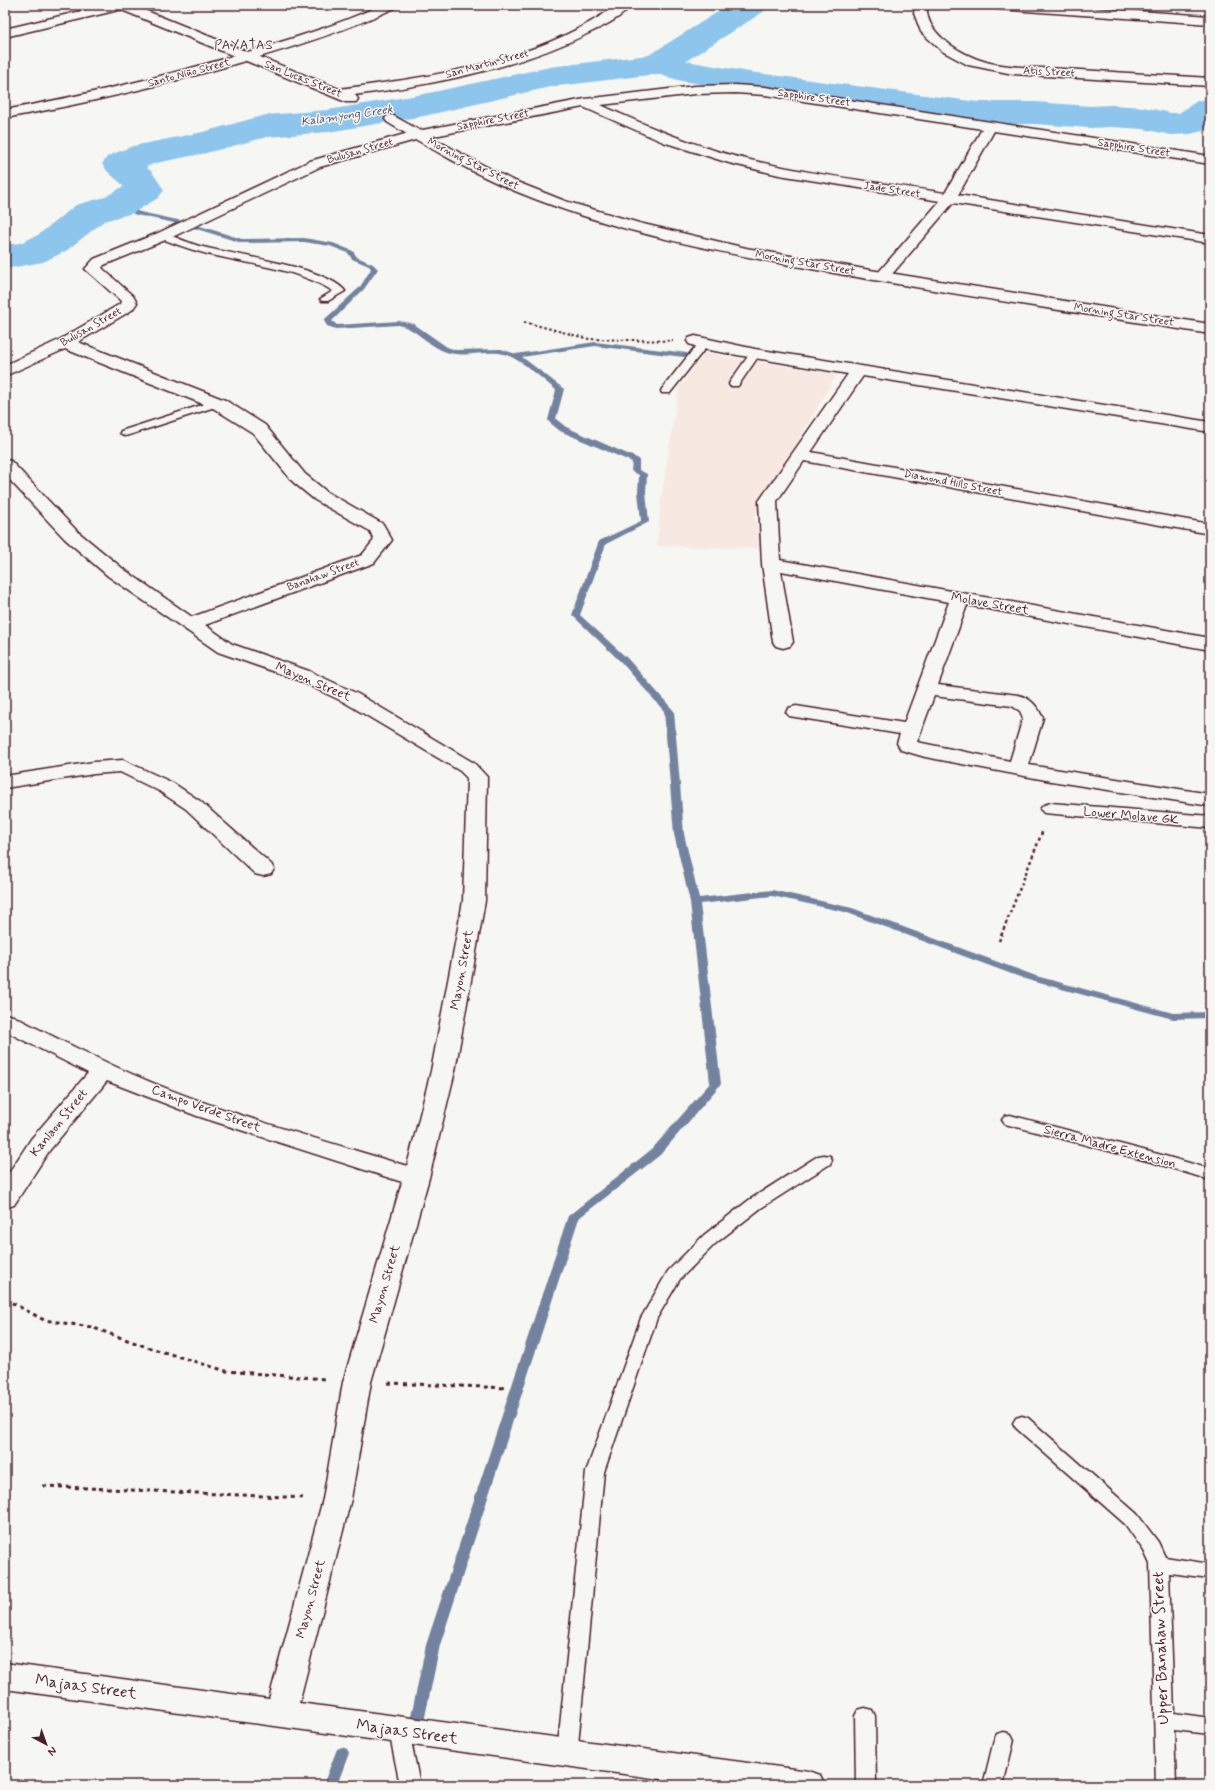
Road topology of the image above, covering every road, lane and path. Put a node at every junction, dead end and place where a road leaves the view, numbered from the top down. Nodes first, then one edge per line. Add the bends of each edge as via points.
1 (122, 5) edge
2 (391, 5) edge
3 (625, 5) edge
4 (921, 5) edge
5 (997, 5) edge
6 (1210, 20) edge
7 (5, 33) edge
8 (247, 57) junction
9 (1210, 82) edge
10 (345, 96) joint
11 (585, 103) junction
12 (5, 114) edge
13 (392, 119) dead end
14 (990, 126) junction
15 (417, 134) junction
16 (1210, 160) edge
17 (949, 199) junction
18 (163, 236) junction
19 (1210, 239) edge
20 (882, 277) junction
21 (325, 299) dead end
22 (524, 322) dead end
23 (1210, 329) edge
24 (699, 342) junction
25 (65, 343) junction
26 (755, 354) junction
27 (859, 370) junction
28 (5, 371) edge
29 (734, 384) dead end
30 (666, 391) dead end
31 (216, 403) junction
32 (1210, 427) edge
33 (125, 433) dead end
34 (799, 455) junction
35 (5, 465) edge
36 (1210, 529) edge
37 (771, 564) junction
38 (960, 598) junction
39 (190, 624) junction
40 (783, 642) dead end
41 (1210, 644) edge
42 (926, 689) junction
43 (796, 712) dead end
44 (912, 730) junction
45 (1018, 768) junction
46 (5, 782) edge
47 (1210, 800) edge
48 (1051, 809) joint
49 (1210, 822) edge
50 (263, 869) dead end
51 (999, 942) dead end
52 (5, 1020) edge
53 (103, 1070) junction
54 (1010, 1120) dead end
55 (824, 1160) dead end
56 (1210, 1175) edge
57 (416, 1178) junction
58 (5, 1199) edge
59 (5, 1299) edge
60 (357, 1382) junction
61 (508, 1388) dead end
62 (1022, 1423) dead end
63 (43, 1486) dead end
64 (337, 1499) junction
65 (1159, 1564) junction
66 (1210, 1571) edge
67 (5, 1676) edge
68 (281, 1713) junction
69 (865, 1716) dead end
70 (1164, 1720) junction
71 (1210, 1726) edge
72 (398, 1731) junction
73 (1004, 1740) dead end
74 (567, 1754) junction
75 (410, 1785) edge
76 (809, 1785) edge
77 (866, 1785) edge
78 (993, 1785) edge
79 (1166, 1785) edge

1 - 7 street
1 - 8 street, San Lucas Street
2 - 8 street, Santo Niño Street via 301,40
3 - 10 street, San Martin Street via 598,24 509,60
4 - 9 street, Atis Street via 920,13 925,29 947,48 973,62 1012,70
5 - 6 street
8 - 10 street, San Lucas Street
8 - 12 street, Santo Niño Street via 117,92
11 - 14 street, Sapphire Street via 695,90 735,89 765,91
11 - 15 street, Sapphire Street
11 - 17 street, Jade Street via 647,131 719,156 779,171
13 - 15 street
14 - 16 street, Sapphire Street
14 - 17 street
15 - 18 street, Bulusan Street via 315,164
15 - 20 street, Morning Star Street via 495,177 602,218 674,238
17 - 19 street, Jade Street
17 - 20 street
18 - 21 lane via 203,250 287,268 340,291
18 - 25 street, Bulusan Street via 95,265 93,268 128,299 129,303
20 - 23 street, Morning Star Street
22 - 24 path via 589,339
24 - 26 street
24 - 30 lane
25 - 28 street, Bulusan Street
25 - 31 street, Banahaw Street
26 - 27 street
26 - 29 lane
27 - 32 street
27 - 34 street
31 - 33 lane
31 - 39 street, Banahaw Street via 259,429 299,478 321,496 377,528 383,540 368,559
34 - 36 street, Diamond Hills Street
34 - 37 street via 768,501
35 - 39 street, Mayon Street via 70,535 115,572
37 - 38 street, Molave Street
37 - 40 street
38 - 41 street, Molave Street
38 - 42 street
39 - 57 street, Mayon Street via 225,648 302,675 351,698 456,760 477,777 474,901 443,1071
42 - 44 street
42 - 45 street via 1018,701 1028,708 1033,718
43 - 44 street
44 - 45 street via 908,746
45 - 47 street
46 - 50 street via 123,766 166,787 193,805
48 - 49 street, Lower Molave GK
48 - 51 path
52 - 53 street, Campo Verde Street via 39,1040
53 - 57 street, Campo Verde Street via 212,1113
53 - 58 street, Kanlaon Street via 40,1144
54 - 56 lane, Sierra Madre Extension
55 - 74 lane via 755,1204 710,1239 674,1275 649,1318 595,1472
57 - 60 street, Mayon Street
59 - 60 path via 44,1320 91,1327 226,1371
60 - 61 path
60 - 64 street, Mayon Street
62 - 65 lane, Upper Banahaw Street via 1130,1519 1151,1547
63 - 64 path
64 - 68 street, Mayon Street
65 - 66 lane
65 - 70 lane, Upper Banahaw Street
67 - 68 street, Majaas Street
68 - 72 street, Majaas Street
69 - 77 lane
70 - 71 lane
70 - 79 lane, Upper Banahaw Street
72 - 74 street, Majaas Street
72 - 75 lane
73 - 78 lane
74 - 76 street, Majaas Street

